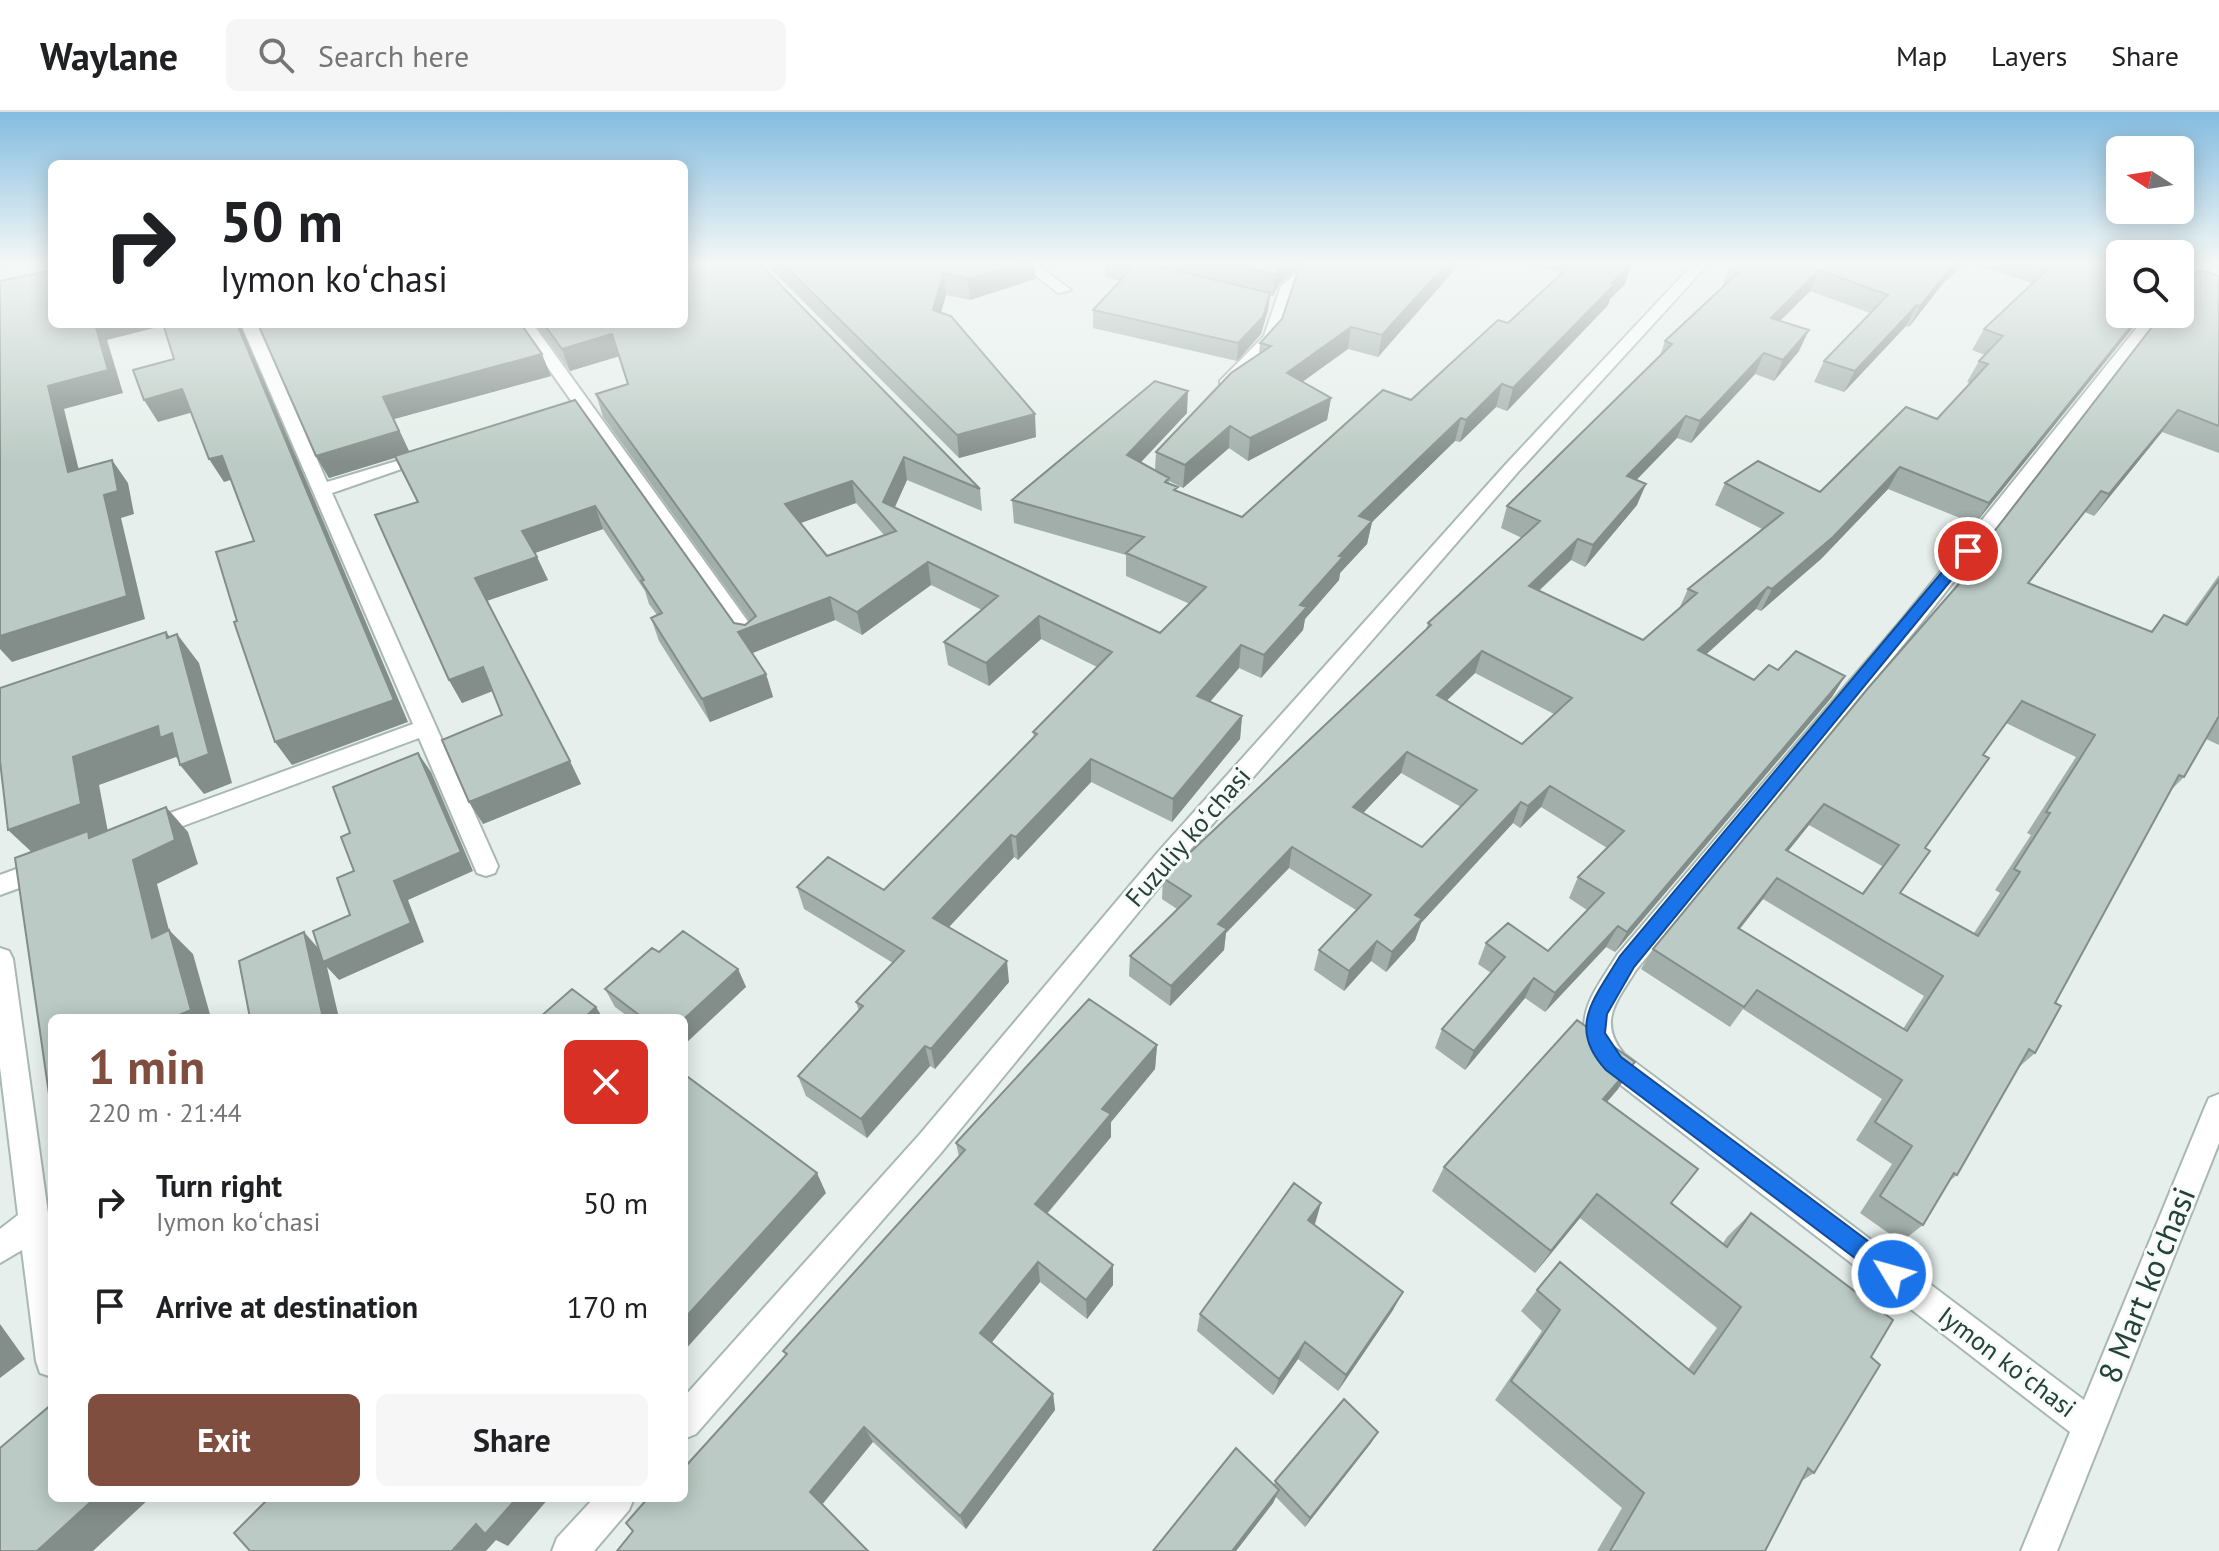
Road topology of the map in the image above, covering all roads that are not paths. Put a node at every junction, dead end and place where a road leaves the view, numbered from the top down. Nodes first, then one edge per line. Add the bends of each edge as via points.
1 (251, 329) edge
2 (528, 329) edge
3 (1272, 329) edge
4 (1641, 329) edge
5 (2144, 329) edge
6 (1210, 402) edge
7 (454, 449) edge
8 (321, 490) junction
9 (750, 639) edge
10 (424, 728) junction
11 (132, 836) edge
12 (73, 858) edge
13 (486, 866) dead end
14 (0, 885) edge
15 (0, 959) edge
16 (2219, 1107) edge
17 (34, 1222) junction
18 (0, 1248) edge
19 (48, 1330) edge
20 (688, 1417) edge
21 (2089, 1425) junction
22 (613, 1502) edge
23 (570, 1551) edge
24 (2039, 1551) edge

1 - 8 street
2 - 9 street via 580,410
3 - 6 street via 1271,337
4 - 20 street, Fuzuliy koʻchasi via 1178,846 930,1144
5 - 21 street, Iymon koʻchasi via 1911,622 1627,962 1597,1013 1595,1033 1614,1063
7 - 8 street
8 - 10 street
10 - 11 street
10 - 13 street
12 - 14 street
15 - 17 street
16 - 21 street, 8 Mart koʻchasi
17 - 18 street
17 - 19 street
21 - 24 street, 8 Mart koʻchasi
22 - 23 street

